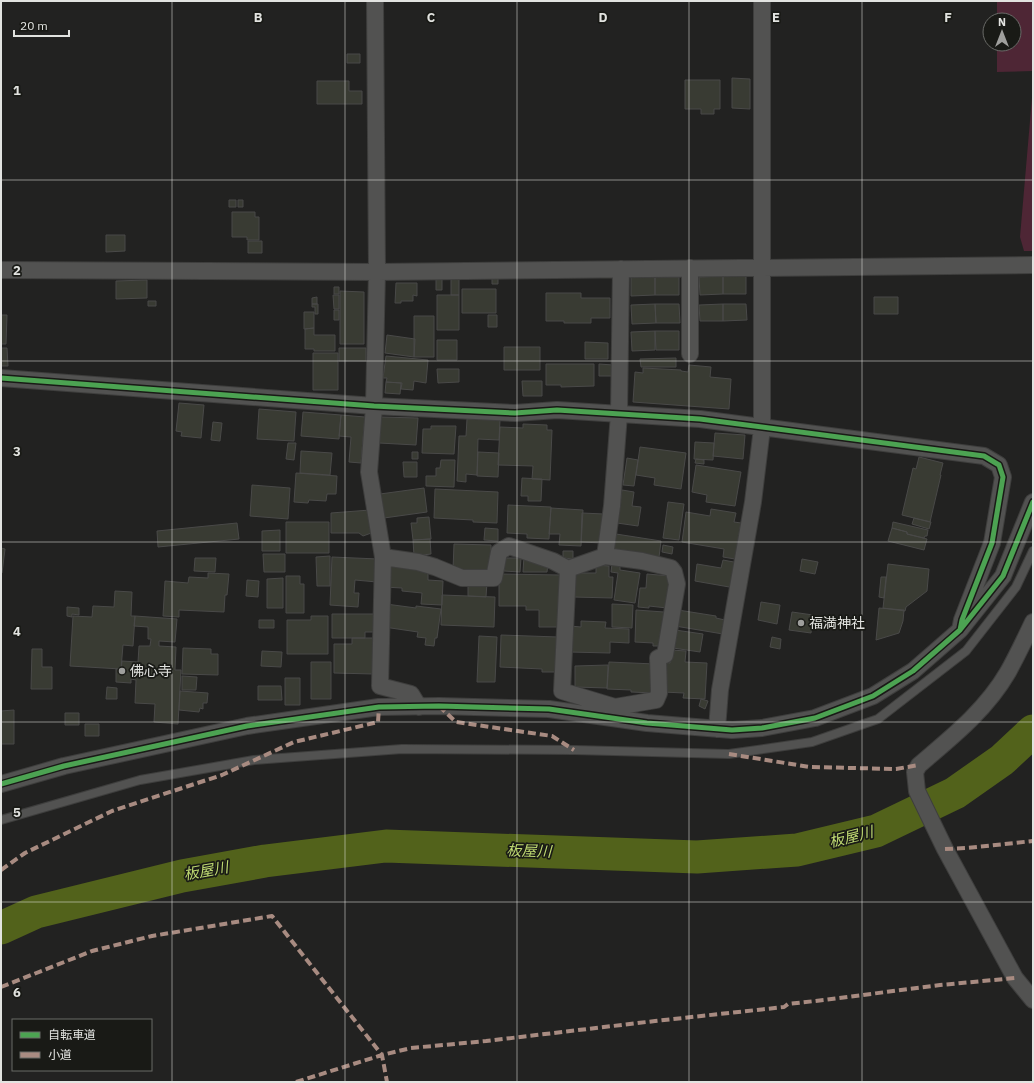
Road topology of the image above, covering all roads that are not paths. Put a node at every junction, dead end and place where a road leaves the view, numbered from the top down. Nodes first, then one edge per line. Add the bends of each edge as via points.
1 (375, 1) edge
2 (762, 1) edge
3 (1033, 265) edge
4 (690, 268) junction
5 (763, 268) junction
6 (621, 269) junction
7 (1, 270) edge
8 (377, 272) junction
9 (690, 354) dead end
10 (1, 378) edge
11 (374, 406) junction
12 (619, 414) junction
13 (762, 428) junction
14 (1033, 502) edge
15 (1033, 552) edge
16 (604, 556) junction
17 (383, 557) junction
18 (568, 569) junction
19 (1033, 622) edge
20 (960, 630) junction
21 (419, 707) junction
22 (615, 713) junction
23 (717, 729) junction
24 (1, 784) edge
25 (1, 820) edge
26 (1033, 1000) edge

1 - 8 street
2 - 5 street
3 - 5 street
4 - 5 street
4 - 6 street
4 - 9 street
5 - 13 street
6 - 8 street
6 - 12 street
7 - 8 street
8 - 11 street
10 - 11 street
11 - 12 street via 515,413 557,410
11 - 17 street via 369,472
12 - 13 street via 700,419
12 - 16 street via 612,506
13 - 20 street via 984,456 998,465 1003,477 992,543
13 - 23 street via 753,502 720,690
14 - 20 street via 1004,576
15 - 25 lane via 1016,587 966,651 878,719 812,742 729,754 402,749 254,760 140,780
16 - 18 street
16 - 22 street via 671,568 677,584 665,655 658,658 659,693 656,700
17 - 18 street via 418,562 462,578 494,578 499,552 509,546 553,561
17 - 21 street via 380,686 411,694
18 - 22 street via 562,691
19 - 26 street via 1008,672 985,704 919,765 915,772 917,791 945,849 1015,978
20 - 23 street via 914,671 867,699 814,718 762,728
21 - 22 street
21 - 24 street via 379,707 247,726 41,772
22 - 23 street

